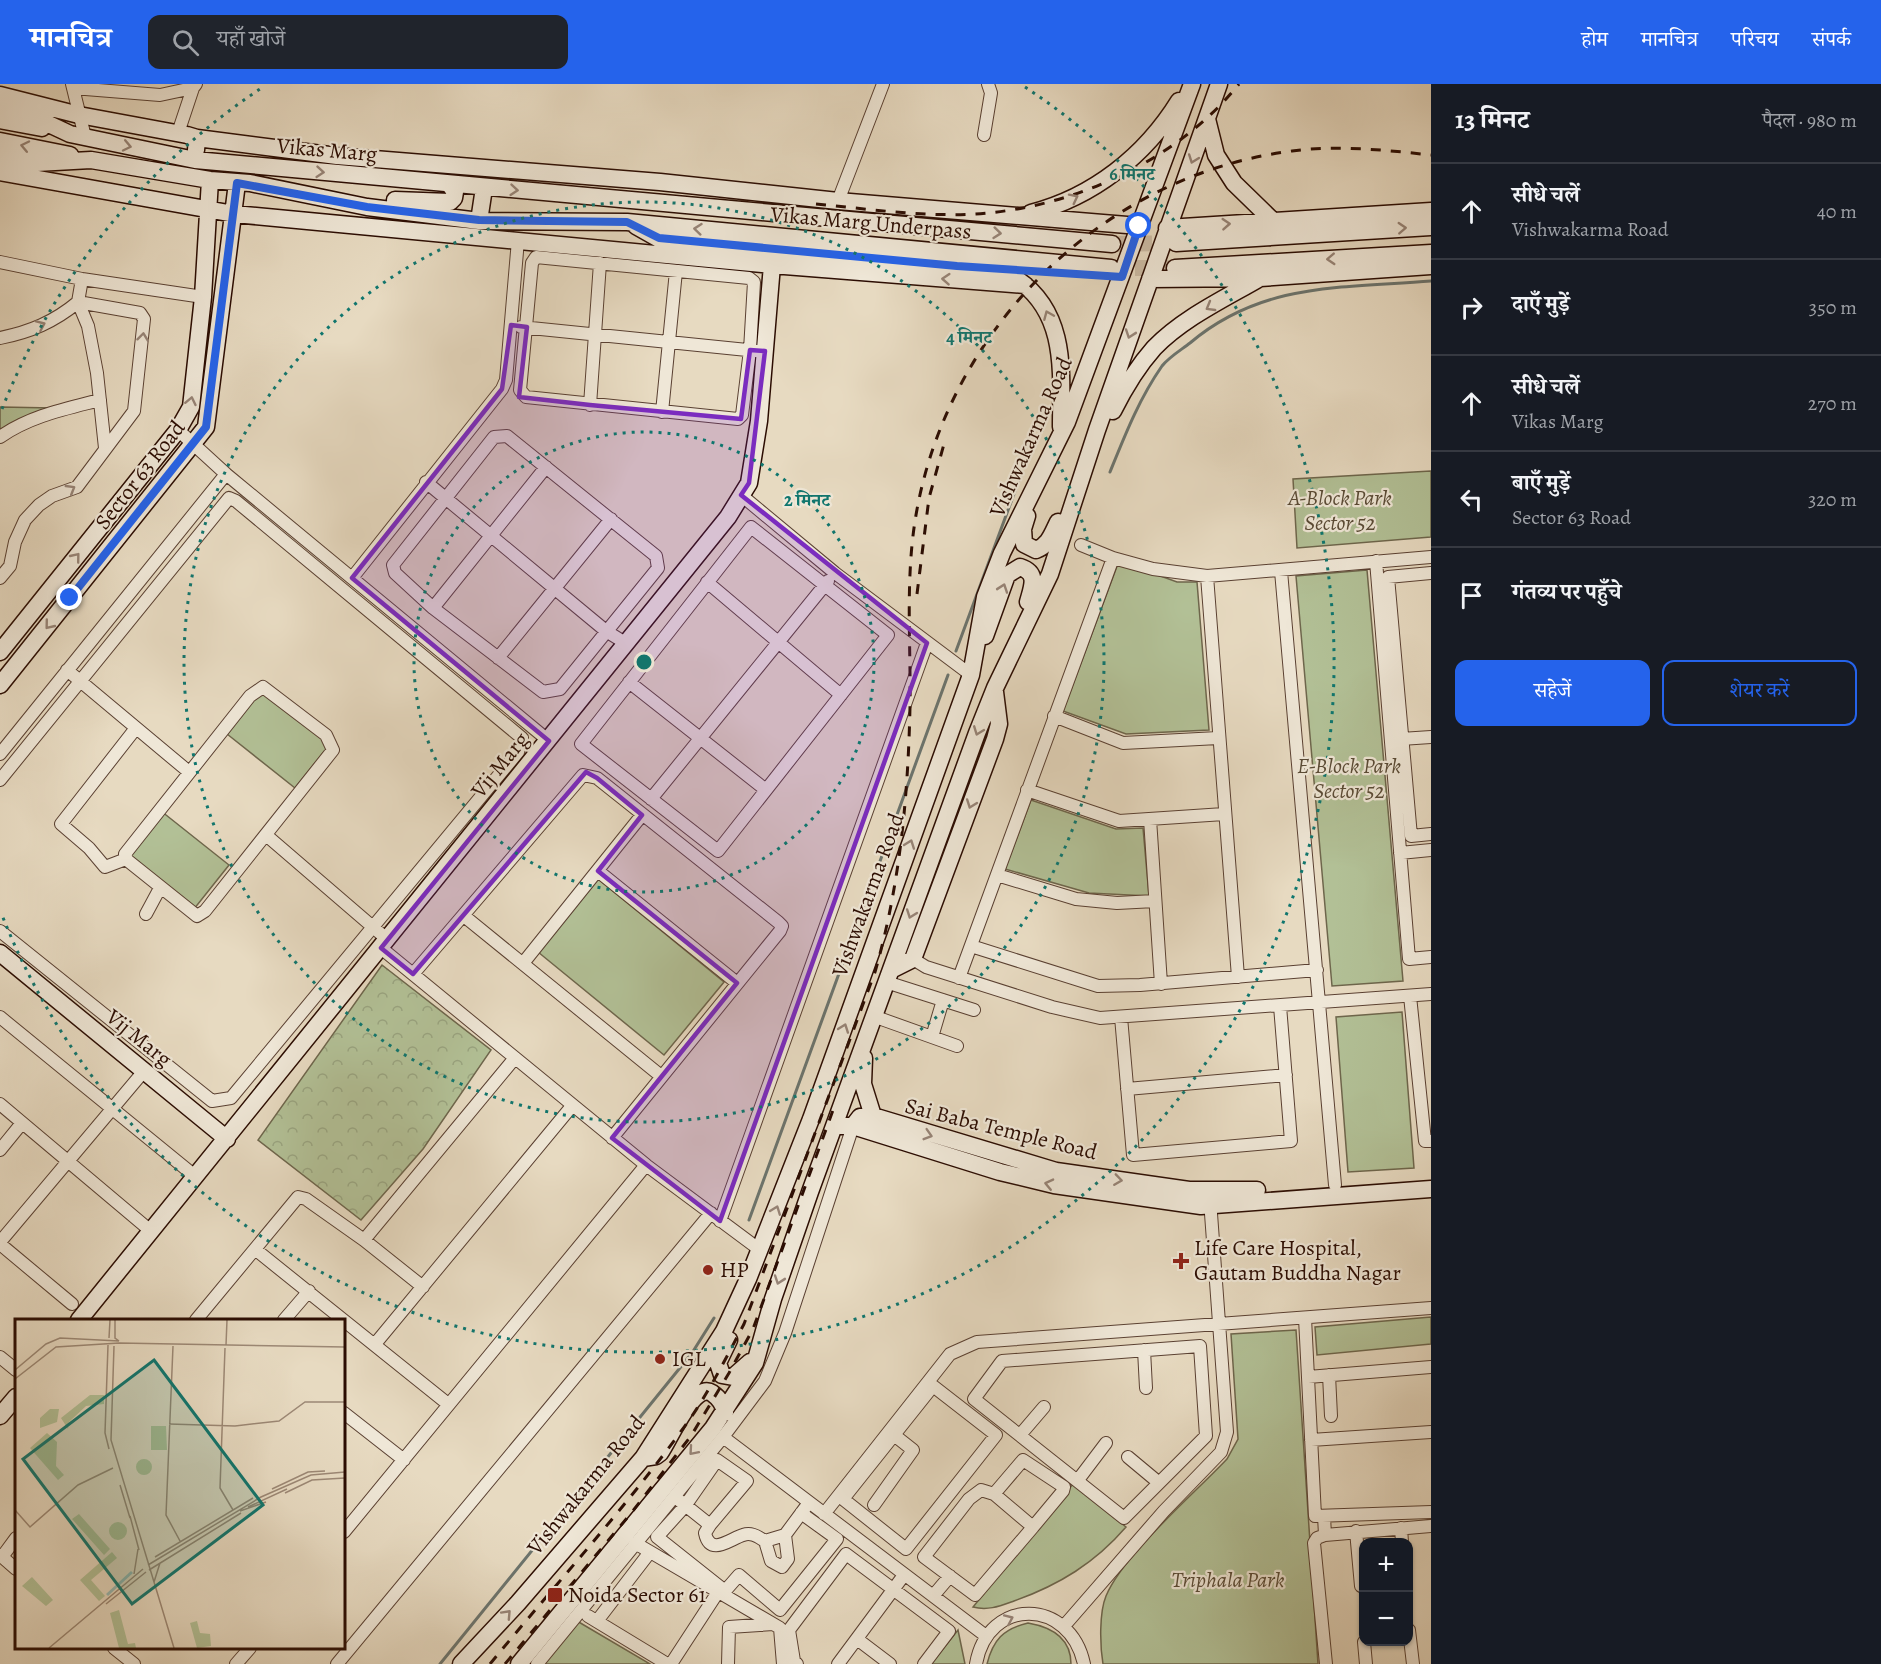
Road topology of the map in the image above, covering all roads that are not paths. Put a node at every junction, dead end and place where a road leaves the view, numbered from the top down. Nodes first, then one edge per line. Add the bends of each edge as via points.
1 (882, 84) edge
2 (988, 84) edge
3 (1191, 84) edge
4 (1219, 84) edge
5 (72, 86) edge
6 (195, 86) edge
7 (0, 95) edge
8 (0, 107) edge
9 (79, 115) junction
10 (1207, 119) junction
11 (0, 120) edge
12 (178, 133) junction
13 (984, 135) dead end
14 (77, 136) junction
15 (196, 138) junction
16 (0, 141) edge
17 (0, 156) edge
18 (91, 160) junction
19 (195, 160) junction
20 (0, 172) edge
21 (210, 180) junction
22 (660, 182) junction
23 (237, 183) junction
24 (449, 184) junction
25 (484, 188) junction
26 (838, 201) junction
27 (658, 202) junction
28 (367, 207) junction
29 (210, 210) junction
30 (1431, 211) edge
31 (234, 213) junction
32 (1018, 216) junction
33 (479, 220) junction
34 (1273, 221) junction
35 (627, 222) junction
36 (1139, 226) junction
37 (1431, 227) edge
38 (1172, 235) junction
39 (518, 240) junction
40 (1112, 244) tunnel mouth
41 (1431, 253) edge
42 (0, 262) edge
43 (600, 264) junction
44 (772, 265) junction
45 (1431, 266) edge
46 (1175, 268) tunnel mouth
47 (996, 269) junction
48 (676, 271) junction
49 (1117, 273) junction
50 (1260, 278) junction
51 (82, 279) junction
52 (1150, 279) junction
53 (1025, 285) junction
54 (203, 297) junction
55 (78, 302) junction
56 (511, 325) junction
57 (527, 327) junction
58 (595, 334) junction
59 (0, 338) edge
60 (669, 342) junction
61 (757, 351) junction
62 (100, 400) junction
63 (590, 405) junction
64 (662, 412) junction
65 (178, 430) junction
66 (1061, 434) junction
67 (1096, 435) junction
68 (0, 437) edge
69 (195, 444) junction
70 (105, 448) junction
71 (546, 467) junction
72 (226, 474) junction
73 (1081, 479) junction
74 (426, 482) junction
75 (741, 495) junction
76 (445, 498) junction
77 (1029, 500) junction
78 (611, 519) junction
79 (489, 536) junction
80 (1081, 544) dead end
81 (1431, 557) edge
82 (1113, 558) junction
83 (1376, 561) junction
84 (1281, 571) junction
85 (835, 573) junction
86 (1431, 573) edge
87 (1207, 576) junction
88 (0, 578) edge
89 (352, 578) junction
90 (707, 582) junction
91 (825, 585) junction
92 (553, 588) junction
93 (433, 608) junction
94 (606, 632) junction
95 (1019, 641) junction
96 (778, 642) junction
97 (927, 643) junction
98 (627, 644) junction
99 (0, 652) edge
100 (498, 658) junction
101 (972, 668) junction
102 (67, 670) junction
103 (81, 681) junction
104 (629, 682) junction
105 (0, 685) edge
106 (995, 688) junction
107 (841, 695) junction
108 (1054, 716) junction
109 (136, 728) junction
110 (1431, 737) edge
111 (700, 738) junction
112 (1218, 738) junction
113 (1401, 740) junction
114 (549, 741) junction
115 (0, 754) edge
116 (189, 772) junction
117 (0, 780) edge
118 (766, 790) junction
119 (1028, 790) junction
120 (651, 799) junction
121 (1224, 814) junction
122 (642, 815) junction
123 (1150, 819) junction
124 (1431, 834) edge
125 (266, 835) junction
126 (1431, 850) edge
127 (1400, 853) junction
128 (126, 859) junction
129 (598, 871) junction
130 (996, 875) junction
131 (160, 888) junction
132 (1155, 901) junction
133 (146, 914) dead end
134 (464, 916) junction
135 (374, 926) junction
136 (0, 931) edge
137 (385, 944) junction
138 (971, 946) junction
139 (0, 953) edge
140 (1431, 957) edge
141 (913, 959) junction
142 (524, 962) junction
143 (1317, 970) junction
144 (413, 974) junction
145 (888, 976) junction
146 (1238, 977) junction
147 (959, 978) junction
148 (737, 983) junction
149 (1161, 984) junction
150 (1431, 994) edge
151 (1410, 996) junction
152 (943, 1000) junction
153 (1320, 1003) junction
154 (1280, 1006) junction
155 (974, 1010) dead end
156 (0, 1017) edge
157 (1121, 1017) junction
158 (871, 1024) junction
159 (932, 1037) junction
160 (957, 1046) dead end
161 (514, 1059) junction
162 (144, 1071) junction
163 (1425, 1071) edge
164 (1286, 1075) junction
165 (661, 1076) junction
166 (1127, 1089) junction
167 (0, 1104) edge
168 (572, 1106) junction
169 (113, 1109) junction
170 (873, 1116) junction
171 (22, 1123) junction
172 (835, 1126) junction
173 (853, 1126) junction
174 (612, 1138) junction
175 (227, 1139) junction
176 (1431, 1141) edge
177 (0, 1150) edge
178 (68, 1161) junction
179 (646, 1165) junction
180 (196, 1177) junction
181 (1431, 1178) edge
182 (1335, 1185) junction
183 (1431, 1189) edge
184 (1210, 1198) junction
185 (716, 1217) junction
186 (152, 1232) junction
187 (364, 1240) junction
188 (0, 1243) edge
189 (256, 1250) junction
190 (760, 1250) junction
191 (423, 1287) junction
192 (309, 1291) junction
193 (72, 1304) dead end
194 (1431, 1308) edge
195 (732, 1313) junction
196 (1305, 1318) junction
197 (80, 1319) edge
198 (197, 1319) edge
199 (285, 1319) edge
200 (344, 1319) edge
201 (345, 1320) edge
202 (1219, 1324) junction
203 (375, 1344) junction
204 (1144, 1350) junction
205 (0, 1357) edge
206 (756, 1359) junction
207 (1431, 1367) edge
208 (15, 1369) edge
209 (1329, 1375) junction
210 (1308, 1377) junction
211 (1146, 1388) dead end
212 (15, 1398) edge
213 (448, 1404) junction
214 (1225, 1404) junction
215 (1204, 1405) junction
216 (1044, 1407) dead end
217 (725, 1413) junction
218 (345, 1414) edge
219 (0, 1416) edge
220 (1331, 1416) dead end
221 (1431, 1432) edge
222 (894, 1435) junction
223 (1020, 1435) junction
224 (723, 1437) junction
225 (1311, 1440) junction
226 (1106, 1443) dead end
227 (1128, 1457) dead end
228 (643, 1458) junction
229 (404, 1460) junction
230 (1078, 1480) junction
231 (1158, 1482) junction
232 (994, 1494) junction
233 (666, 1499) junction
234 (809, 1502) junction
235 (874, 1505) dead end
236 (685, 1506) junction
237 (1431, 1512) edge
238 (801, 1513) junction
239 (824, 1514) junction
240 (1324, 1516) junction
241 (710, 1525) junction
242 (877, 1526) junction
243 (1431, 1526) edge
244 (1034, 1527) junction
245 (1401, 1528) junction
246 (345, 1531) edge
247 (1356, 1531) junction
248 (785, 1534) junction
249 (1325, 1535) junction
250 (1402, 1538) edge
251 (15, 1539) edge
252 (765, 1541) junction
253 (635, 1543) junction
254 (863, 1543) junction
255 (650, 1552) junction
256 (1, 1556) edge
257 (1359, 1564) edge
258 (15, 1568) edge
259 (904, 1575) junction
260 (950, 1576) junction
261 (893, 1590) junction
262 (718, 1592) junction
263 (933, 1596) junction
264 (773, 1624) junction
265 (1064, 1626) junction
266 (986, 1636) junction
267 (857, 1639) junction
268 (1364, 1646) edge
269 (1411, 1646) edge
270 (116, 1649) edge
271 (248, 1649) edge
272 (464, 1662) edge
273 (134, 1664) edge
274 (236, 1664) edge
275 (338, 1664) edge
276 (519, 1664) edge
277 (537, 1664) edge
278 (669, 1664) edge
279 (729, 1664) edge
280 (783, 1664) edge
281 (797, 1664) edge
282 (838, 1664) edge
283 (890, 1664) edge
284 (924, 1664) edge
285 (976, 1664) edge
286 (1084, 1664) edge
287 (1326, 1664) edge
288 (1366, 1664) edge
289 (1413, 1664) edge

1 - 26 street
2 - 13 street via 991,93
32 -> 3 main road via 1055,207 1103,183 1136,154
3 - 36 main road, Vishwakarma Road
4 - 10 main road, Vishwakarma Road
5 - 6 street via 160,95
5 - 9 street
6 - 12 street
7 - 9 main road
8 - 14 main road, Vikas Marg via 23,112
9 - 12 main road
9 - 14 street
10 - 34 main road via 1216,155 1234,183
10 -> 38 main road, Vishwakarma Road
11 - 14 main road
12 - 15 main road
14 -> 19 main road, Vikas Marg
15 - 19 main road
15 - 22 main road via 337,156
18 -> 16 main road
17 - 18 main road, Vikas Marg via 37,163
18 - 21 main road, Vikas Marg
19 -> 24 main road, Vikas Marg
20 - 29 main road
21 - 23 main road, Vikas Marg
21 - 29 main road, Sector 63 Road
22 - 26 main road
22 - 27 main road
23 - 28 main road, Vikas Marg
23 - 31 main road, Sector 63 Road
24 - 25 main road, Vikas Marg
24 - 28 main road via 455,195 450,202 381,199
25 -> 27 main road, Vikas Marg
25 - 33 main road
26 - 32 main road
27 -> 40 main road, Vikas Marg Underpass
28 - 33 main road, Vikas Marg
29 - 31 main road
29 - 54 main road, Sector 63 Road
30 - 34 main road
31 - 39 main road
31 - 69 main road, Sector 63 Road via 209,416
32 - 36 main road
33 - 35 main road, Vikas Marg
38 -> 34 main road
35 - 47 main road via 659,238
49 -> 35 main road, Vikas Marg Underpass
36 - 49 main road, Vishwakarma Road
38 -> 37 main road
38 - 52 main road, Vishwakarma Road
39 - 44 main road
39 - 56 street
41 -> 46 main road
42 - 51 street
43 - 48 street
43 - 57 street via 536,257 532,263
43 - 58 street
53 -> 44 main road
44 - 61 main road
45 - 50 main road
47 - 49 main road
47 - 53 main road
48 - 60 street
48 - 61 street via 749,278 754,282
49 - 66 main road, Vishwakarma Road
50 - 52 main road
50 -> 67 main road via 1192,318 1155,348
51 - 54 street
51 - 55 street
52 -> 67 main road, Vishwakarma Road
66 -> 53 main road via 1060,349 1048,312 1036,293
65 -> 54 main road, Sector 63 Road via 191,407
59 -> 55 street via 40,327
55 - 62 street via 88,326
70 -> 55 street via 134,411 144,319 140,313 129,310
56 - 57 street
56 - 74 street via 502,389
57 - 58 street
57 - 63 street via 520,390 526,398
58 - 60 street
58 - 63 street
60 - 61 street
60 - 64 street
61 - 64 street via 738,419
61 - 75 main road via 759,421 749,483
62 - 68 street via 34,417
62 - 70 street
63 - 64 street
65 - 69 street, Vij Marg
99 -> 65 main road, Sector 63 Road
66 - 77 main road, Vishwakarma Road
67 - 73 main road, Vishwakarma Road
69 - 72 street, Vij Marg
69 -> 105 main road, Sector 63 Road
88 -> 70 street via 10,566 25,520 46,500 77,487
71 - 76 street via 507,436 494,437
71 - 78 street
71 - 79 street
72 - 89 street, Vij Marg
72 - 102 street
73 - 77 main road via 1050,539 1036,550 1024,544 1022,537
73 - 95 main road, Vishwakarma Road via 1050,574
74 - 76 street
74 - 89 street
75 - 85 street
75 - 98 main road via 728,517
76 - 79 street
76 - 93 street via 393,565 395,573
77 - 101 main road, Vishwakarma Road via 985,597
78 - 92 street
78 - 94 street via 656,556 658,568
79 - 92 street
79 - 93 street
80 - 82 street
81 - 83 street
82 - 87 street via 1153,569
82 - 108 street
83 - 84 street
83 - 127 street
84 - 87 street
84 - 143 street
85 - 91 street
85 - 97 street
86 - 113 street via 1388,577
87 - 112 street
89 - 114 street, Vij Marg
90 - 91 street via 751,527
90 - 96 street
90 - 104 street
91 - 96 street
91 - 107 street via 888,635
92 - 94 street
92 - 100 street
93 - 100 street
94 - 98 street
94 - 100 street via 560,689 543,692
101 -> 95 main road via 1003,585 1012,570 1020,567 1029,570 1033,584
95 - 106 main road, Vishwakarma Road
96 - 107 street
96 - 111 street
97 - 101 street
97 - 185 street
98 - 114 main road
190 -> 101 main road, Vishwakarma Road via 811,1119
102 - 103 street
102 - 115 street
103 - 109 street
103 - 117 street
103 - 135 street via 229,498 516,732 522,738 518,752
104 - 111 street
104 - 120 street via 581,744
106 -> 141 main road via 999,724 995,739
106 -> 145 main road, Vishwakarma Road
107 - 118 street
108 - 112 street via 1123,743
108 - 119 street
109 - 116 street
109 - 128 street via 61,824 105,867
110 - 113 street
111 - 118 street
111 - 120 street
112 - 121 street
113 - 124 street via 1412,836
114 - 137 main road, Vij Marg
116 - 125 street via 259,688 267,689 326,735 333,744 331,755
116 - 128 street via 126,850
118 - 120 street via 718,851
119 - 123 street via 1119,821
119 - 130 street
121 - 123 street
121 - 146 street
122 - 129 street
122 - 134 street via 597,778 583,775
122 - 148 street via 782,926
123 - 132 street
125 - 131 street via 200,916
125 - 135 street
126 - 127 street
127 - 140 street via 1409,959
128 - 131 street
129 - 142 street
129 - 148 street
130 - 132 street via 1076,898 1117,903
130 - 138 street
131 - 133 street
132 - 149 street
134 - 142 street
134 - 144 street
135 - 136 street via 231,1098 222,1102 212,1101
135 - 137 street
137 - 144 street
137 - 175 main road, Vij Marg
138 - 147 street
138 - 149 street via 1098,986
139 - 162 main road, Vij Marg
141 - 145 main road
141 - 147 street
142 - 165 street
143 - 146 street
143 - 153 street
144 - 161 street
145 - 152 street
145 - 158 main road, Vishwakarma Road
146 - 149 street
147 - 157 street via 1052,1007 1100,1018
148 - 165 street
150 - 151 street
151 - 153 street
151 - 163 street
152 - 155 street
152 - 159 street
153 - 154 street
153 - 182 street
154 - 157 street
154 - 164 street
156 - 169 street
157 - 166 street
158 - 159 street
158 - 170 main road via 862,1074
158 - 172 main road, Vishwakarma Road
159 - 160 street
161 - 168 street
161 - 187 street
162 - 169 street
162 - 175 main road, Vij Marg
163 - 176 street via 1425,1141
164 - 166 street
164 - 166 street via 1291,1141 1133,1155
165 - 174 street
167 - 171 street
168 - 174 street
168 - 191 street
169 - 178 street
169 - 180 street
170 - 173 main road, Sai Baba Temple Road via 860,1117
170 -> 184 main road, Sai Baba Temple Road via 1056,1171
171 - 177 street
171 - 178 street
172 - 173 main road, Sai Baba Temple Road
172 -> 206 main road, Vishwakarma Road
184 -> 173 main road, Sai Baba Temple Road via 1054,1185
173 - 224 street via 765,1381
174 - 179 street
175 - 180 main road
178 - 186 street
178 - 188 street
179 - 185 street
179 - 213 street
180 - 186 main road
181 - 182 main road, Sai Baba Temple Road
182 - 184 main road, Sai Baba Temple Road via 1245,1191
183 - 184 main road, Sai Baba Temple Road
184 - 202 street
185 - 190 street
185 - 275 street
186 - 197 main road
187 - 189 street via 298,1197
187 - 191 street
188 - 193 street
189 - 192 street
189 - 198 street
190 - 195 main road, Vishwakarma Road
191 - 203 street
192 - 199 street
192 - 200 street
194 - 196 street
195 - 206 main road via 736,1326 718,1370 732,1377
195 - 228 main road, Vishwakarma Road
196 - 202 street
196 - 210 street
201 - 203 street
202 - 214 street
202 - 239 street via 977,1342 950,1354
203 - 213 street
204 - 211 street
204 - 215 street via 1200,1346
204 - 223 street via 1002,1361 974,1399
205 - 208 street
206 - 217 main road, Vishwakarma Road
207 - 209 street
209 - 210 street
209 - 220 street
210 - 225 street
212 - 219 main road
213 - 229 street
214 - 215 street
214 - 265 street via 1227,1432 1221,1452
215 - 231 street via 1206,1436
216 - 223 street
217 - 228 main road via 716,1396 701,1390 692,1398 660,1453
217 -> 233 main road, Vishwakarma Road
218 - 229 street
221 - 225 street
222 - 235 street via 913,1450
222 - 242 street via 843,1499
222 - 242 street via 933,1386 996,1435 906,1549
223 - 230 street
224 - 233 street
224 - 234 street
225 - 240 street via 1315,1516
226 - 230 street
227 - 231 street
272 -> 228 main road, Vishwakarma Road
229 - 246 street
230 - 231 street via 1124,1518
232 - 244 street
232 - 244 street via 1023,1460 1064,1487
232 - 260 street via 981,1490 969,1499 924,1557
233 - 236 street
233 - 253 street
233 - 276 main road, Vishwakarma Road
234 - 238 street
234 - 239 street
236 - 238 street via 657,1537 725,1591 739,1575 780,1610 837,1539
236 - 241 street
236 - 241 street via 717,1460 747,1481
237 - 240 street
238 - 248 street
239 - 254 street
240 - 249 street
241 - 252 street via 706,1539 714,1546 724,1546 742,1535 752,1534
242 - 254 street
243 - 245 street
244 - 260 street via 975,1595
245 - 247 street
245 - 250 street
247 - 249 street
247 - 257 street
248 - 252 street
248 - 252 street via 788,1559 782,1567 771,1561
249 - 287 street via 1314,1543
251 - 256 street
253 - 255 street
253 - 277 street
254 - 259 street
255 - 262 street
255 - 278 street via 593,1618
256 - 258 street
259 - 261 street
259 - 263 street
260 - 263 street
261 - 267 street
261 - 281 street via 846,1554 789,1630
261 - 284 street via 950,1631
262 - 264 street
262 - 278 street
263 - 266 street
264 - 279 street via 729,1627
264 - 280 street via 780,1628
266 -> 265 street via 997,1625 1019,1615 1039,1614
265 - 286 street via 1079,1645
266 - 285 street
267 - 282 street
267 - 283 street
268 - 288 street
269 - 289 street
270 - 273 street
271 - 274 street

